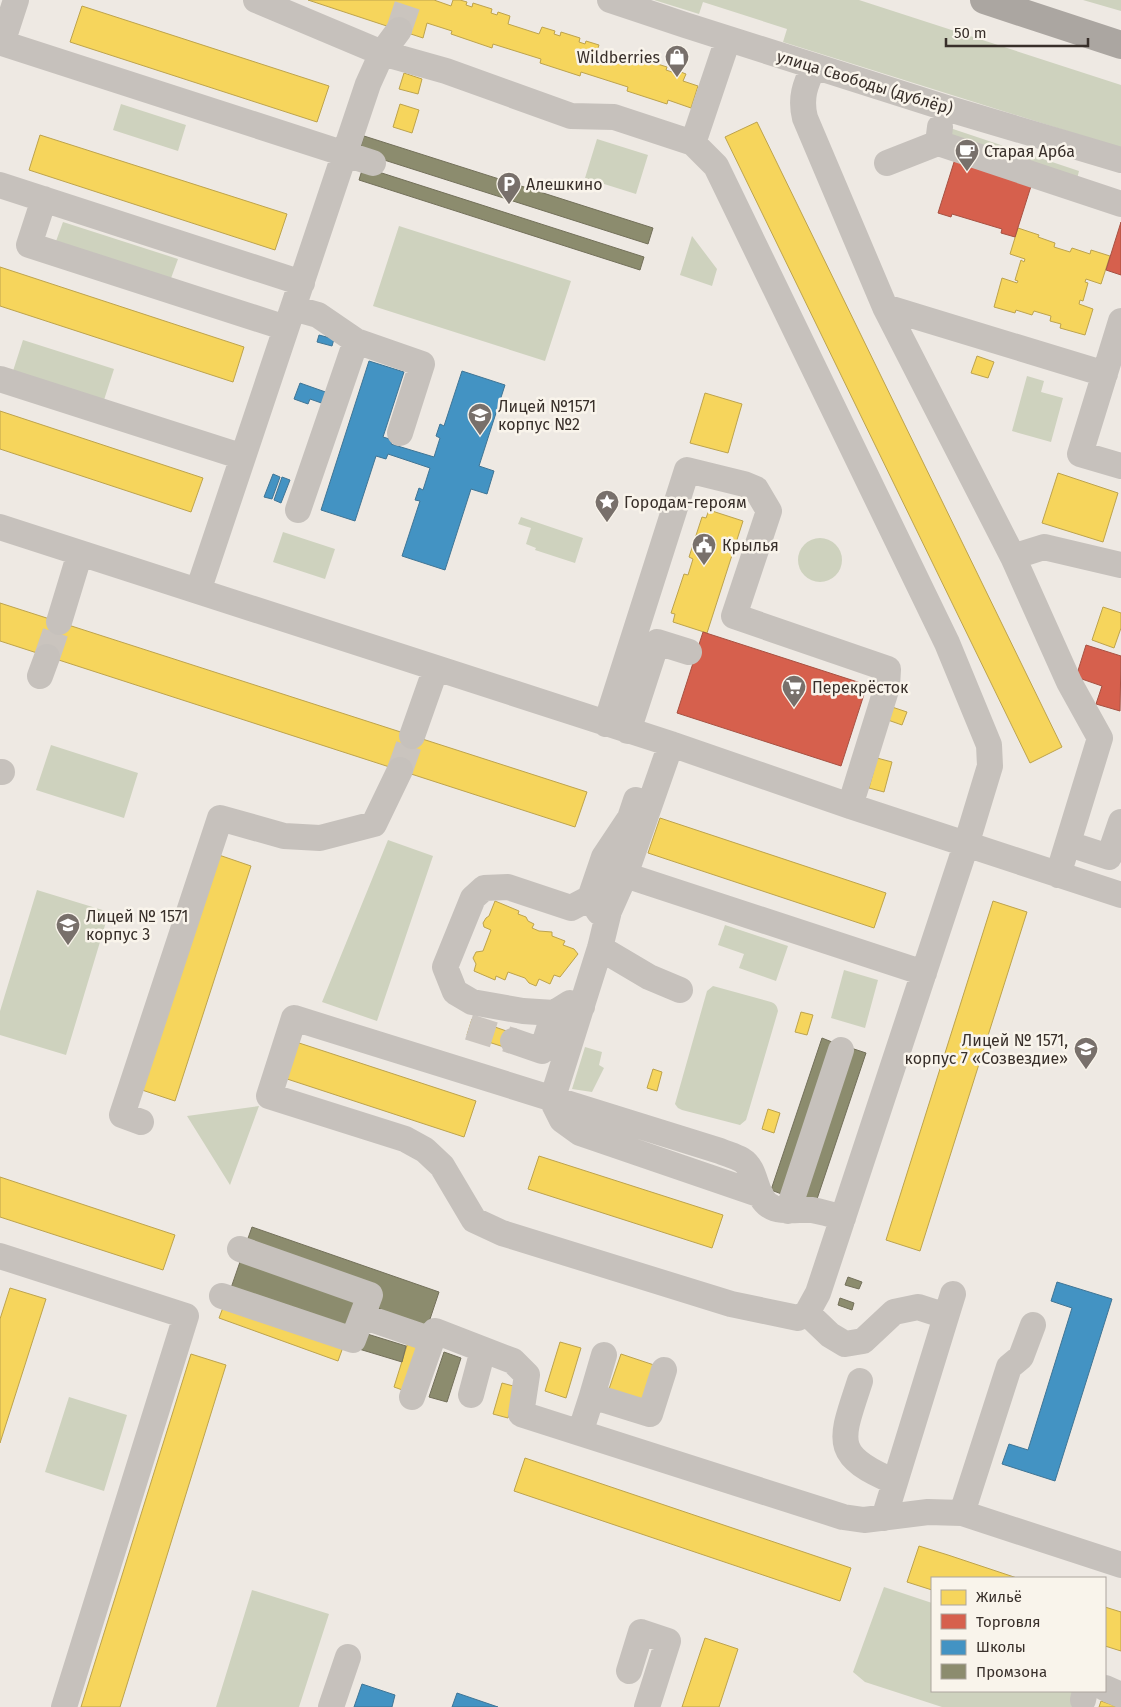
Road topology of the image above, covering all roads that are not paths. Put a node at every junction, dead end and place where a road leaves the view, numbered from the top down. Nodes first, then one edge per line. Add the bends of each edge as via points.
1 (16, 0) edge
2 (256, 0) edge
3 (610, 0) edge
4 (984, 0) edge
5 (1018, 6) edge
6 (399, 30) tunnel mouth
7 (728, 39) junction
8 (1, 45) edge
9 (1121, 45) edge
10 (382, 53) junction
11 (814, 66) junction
12 (946, 108) junction
13 (693, 143) junction
14 (938, 144) junction
15 (1093, 151) junction
16 (345, 154) junction
17 (1121, 160) edge
18 (373, 163) dead end
19 (887, 163) dead end
20 (0, 185) edge
21 (1081, 191) junction
22 (44, 199) junction
23 (1121, 204) edge
24 (302, 283) junction
25 (885, 307) junction
26 (290, 318) junction
27 (1121, 321) edge
28 (356, 341) junction
29 (1105, 374) junction
30 (0, 379) edge
31 (400, 432) dead end
32 (243, 457) junction
33 (1121, 466) edge
34 (298, 510) dead end
35 (0, 527) edge
36 (80, 553) junction
37 (1013, 557) junction
38 (1121, 565) edge
39 (198, 591) junction
40 (59, 622) tunnel mouth
41 (689, 652) dead end
42 (436, 668) junction
43 (617, 728) junction
44 (412, 736) tunnel mouth
45 (664, 742) junction
46 (400, 770) tunnel mouth
47 (850, 806) junction
48 (1121, 822) edge
49 (1069, 844) junction
50 (966, 845) junction
51 (625, 875) junction
52 (1058, 875) junction
53 (1121, 895) edge
54 (590, 898) junction
55 (603, 936) junction
56 (924, 973) junction
57 (680, 990) dead end
58 (582, 1007) junction
59 (554, 1013) junction
60 (512, 1041) tunnel mouth
61 (840, 1050) dead end
62 (552, 1100) junction
63 (142, 1122) dead end
64 (788, 1211) junction
65 (843, 1218) junction
66 (240, 1248) dead end
67 (1, 1259) edge
68 (222, 1296) dead end
69 (807, 1313) junction
70 (362, 1316) junction
71 (1033, 1325) dead end
72 (432, 1340) junction
73 (483, 1350) junction
74 (604, 1355) dead end
75 (664, 1370) dead end
76 (860, 1381) dead end
77 (471, 1394) dead end
78 (592, 1396) junction
79 (412, 1397) dead end
80 (580, 1433) junction
81 (895, 1482) junction
82 (962, 1513) junction
83 (884, 1518) junction
84 (1121, 1565) edge
85 (348, 1657) dead end
86 (628, 1671) dead end
87 (1106, 1688) edge
88 (1121, 1694) edge
89 (64, 1707) edge
90 (331, 1707) edge
91 (647, 1707) edge

1 - 8 street
2 - 10 street
3 - 7 street, улица Свободы (дублёр)
4 - 5 main road
5 - 9 main road
6 - 10 street
7 - 11 street, улица Свободы (дублёр)
7 - 13 street
8 - 16 street
10 - 13 street via 446,71 572,116 614,117
10 - 16 street
11 - 12 street, улица Свободы (дублёр)
11 - 25 street via 801,105
12 - 14 street
12 - 15 street, улица Свободы (дублёр)
13 - 50 street via 716,166 942,634 989,745 990,766
14 - 19 street
14 - 21 street
15 - 17 street, улица Свободы (дублёр)
15 - 21 street
16 - 18 street
16 - 24 street
20 - 22 street
21 - 23 street
22 - 24 street
22 - 26 street via 30,245
24 - 26 street
25 - 29 street
25 - 37 street
26 - 28 street via 318,315
26 - 32 street
27 - 29 street
28 - 31 street via 422,364
28 - 34 street
29 - 33 street via 1080,454
30 - 32 street
32 - 39 street
35 - 36 street
36 - 39 street
36 - 40 street
37 - 38 street via 1044,547
37 - 49 street via 1069,682 1100,738
39 - 42 street
41 - 43 street via 657,642
42 - 43 street
42 - 44 street
43 - 45 street
43 - 47 street via 687,470 744,484 756,489 769,511 734,616 888,669 887,687
45 - 47 street
45 - 51 street
45 - 54 street via 630,818 604,857
46 - 63 street via 374,824 320,838 284,836 220,818 122,1115
47 - 50 street
48 - 49 street via 1109,857
49 - 52 street
50 - 52 street
50 - 56 street
51 - 55 street via 609,910
51 - 56 street
52 - 53 street
54 - 55 street
54 - 59 street via 571,908 508,887 484,888 473,898 446,967 455,992 472,1002
55 - 57 street via 649,977
55 - 58 street
56 - 65 street
58 - 59 street via 570,1003
58 - 62 street
59 - 60 street via 542,1051
61 - 64 street
62 - 64 street via 720,1151 743,1161 751,1170 766,1203
62 - 69 street via 294,1018 270,1096 405,1139 425,1150 442,1166 474,1220 502,1233 731,1304 798,1318
64 - 65 street via 814,1210
65 - 69 street via 818,1293
66 - 70 street via 370,1295
67 - 89 street via 186,1316
68 - 70 street via 353,1340
69 - 81 street via 830,1335 845,1344 863,1341 894,1312 950,1305
70 - 72 street
71 - 82 street via 1022,1357 1009,1367
72 - 73 street via 435,1332
72 - 79 street
73 - 77 street
73 - 80 street via 513,1361 527,1375 521,1414
74 - 78 street
75 - 78 street via 650,1414
76 - 81 street via 845,1427 844,1444 854,1459 874,1474
78 - 80 street
80 - 83 street via 843,1517
81 - 83 street
82 - 83 street via 928,1512
82 - 84 street
85 - 90 street
86 - 91 street via 641,1632 668,1641
87 - 88 street

